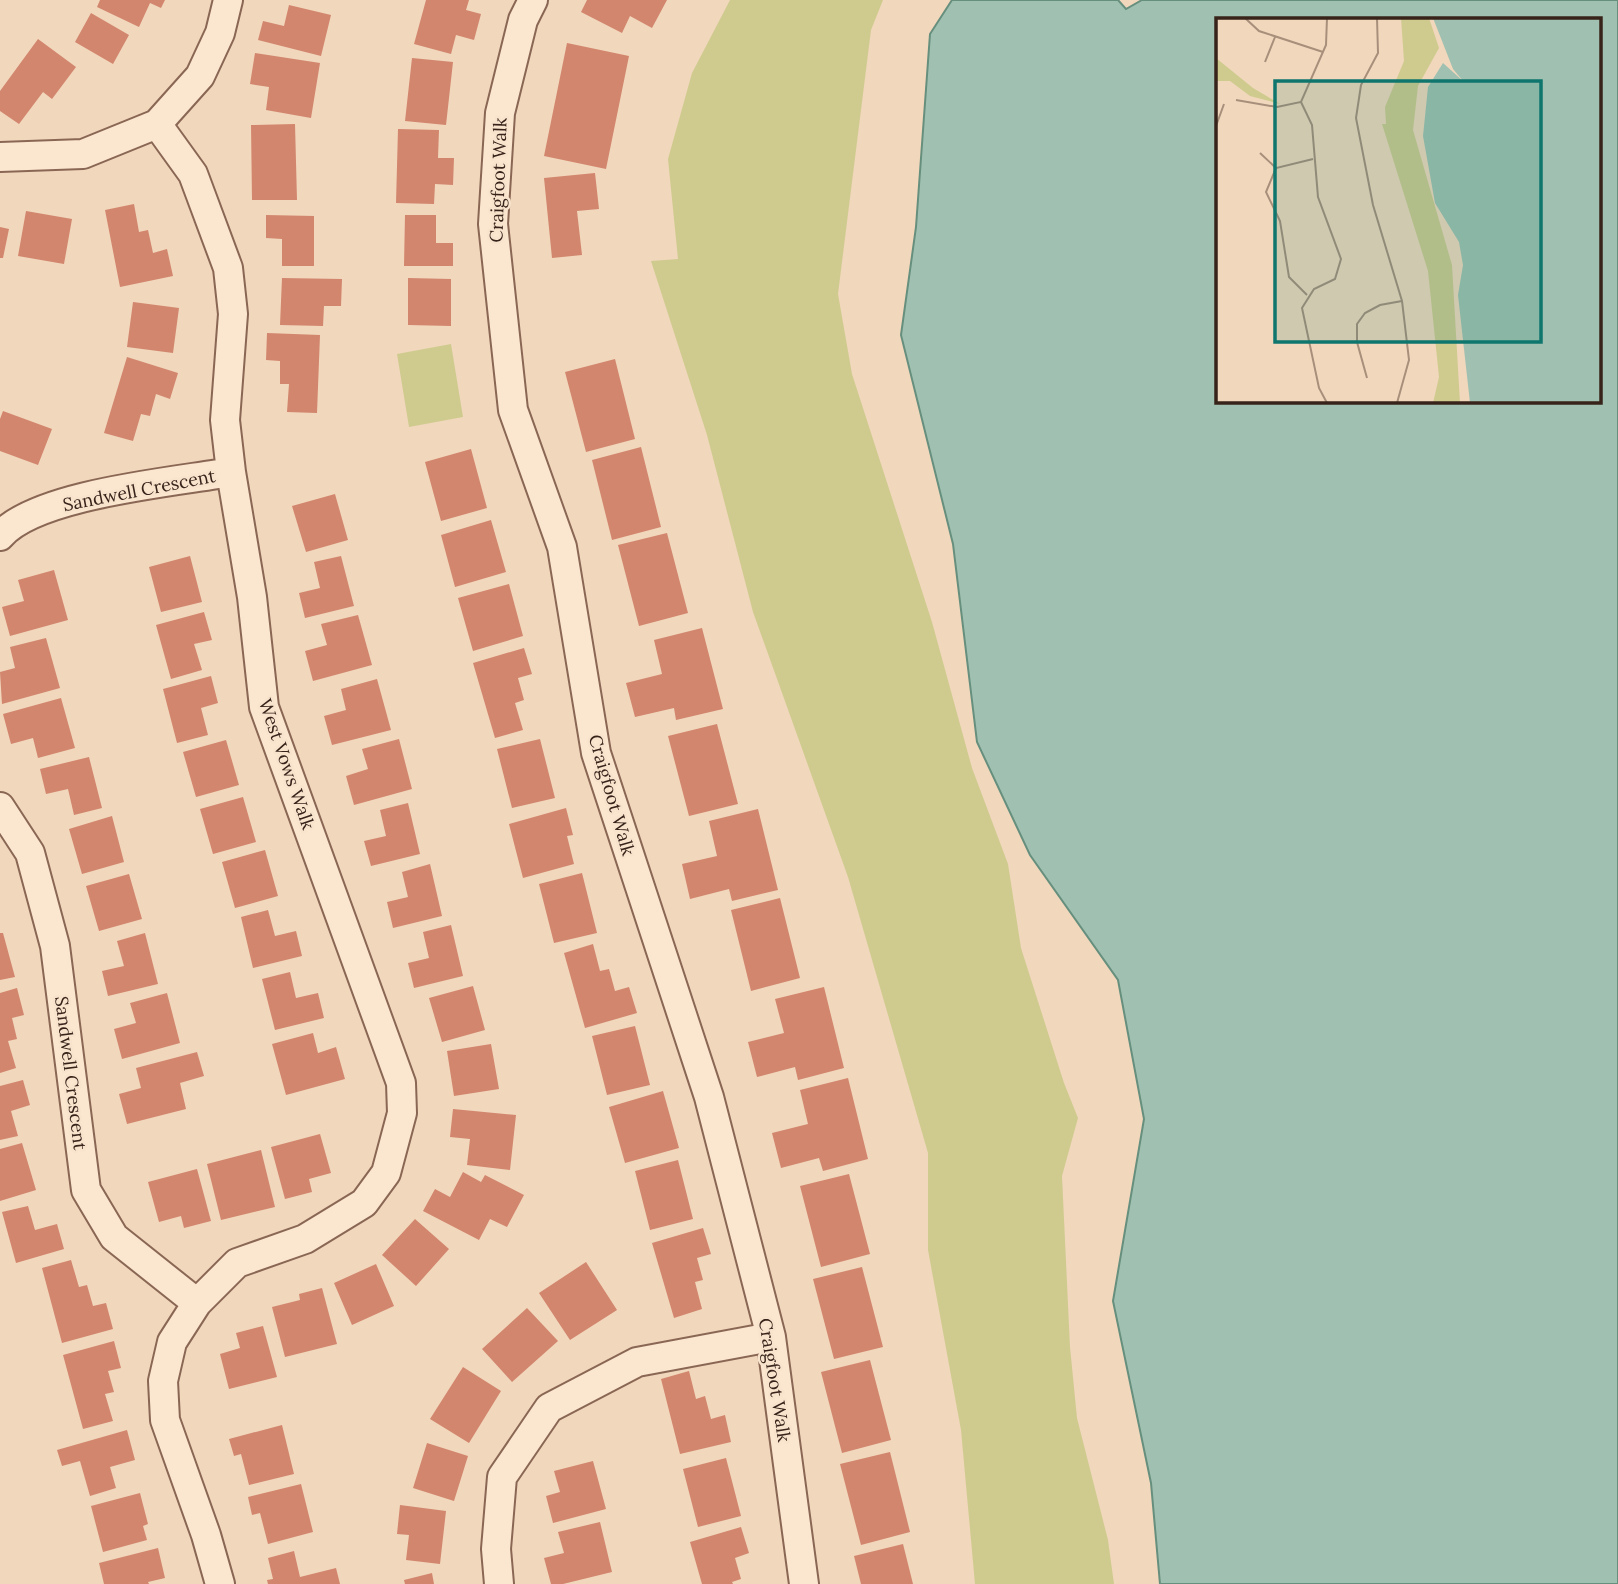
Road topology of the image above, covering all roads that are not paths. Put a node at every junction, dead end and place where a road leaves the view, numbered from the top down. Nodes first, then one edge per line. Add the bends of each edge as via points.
1 (228, 0) edge
2 (533, 0) edge
3 (157, 124) junction
4 (0, 157) edge
5 (231, 472) junction
6 (3, 524) edge
7 (0, 807) edge
8 (197, 1303) junction
9 (771, 1337) junction
10 (220, 1584) edge
11 (499, 1584) edge
12 (804, 1584) edge

1 - 3 street via 220,33 200,76
2 - 9 street, Craigfoot Walk via 523,20 500,113 493,224 513,410 562,547 596,753 709,1097
3 - 4 street via 83,154
3 - 5 street, West Vows Walk via 193,174 228,268 233,314 225,419
5 - 6 street, Sandwell Crescent via 83,497
5 - 8 street, West Vows Walk via 264,707 391,1051 401,1083 402,1113 386,1173 365,1203 305,1239 237,1264
7 - 8 street, Sandwell Crescent via 30,853 55,946 86,1190 114,1237
8 - 10 street, West Vows Walk via 172,1342 163,1381 165,1420
9 - 11 street via 637,1362 549,1408 502,1477 496,1549
9 - 12 street, Craigfoot Walk

